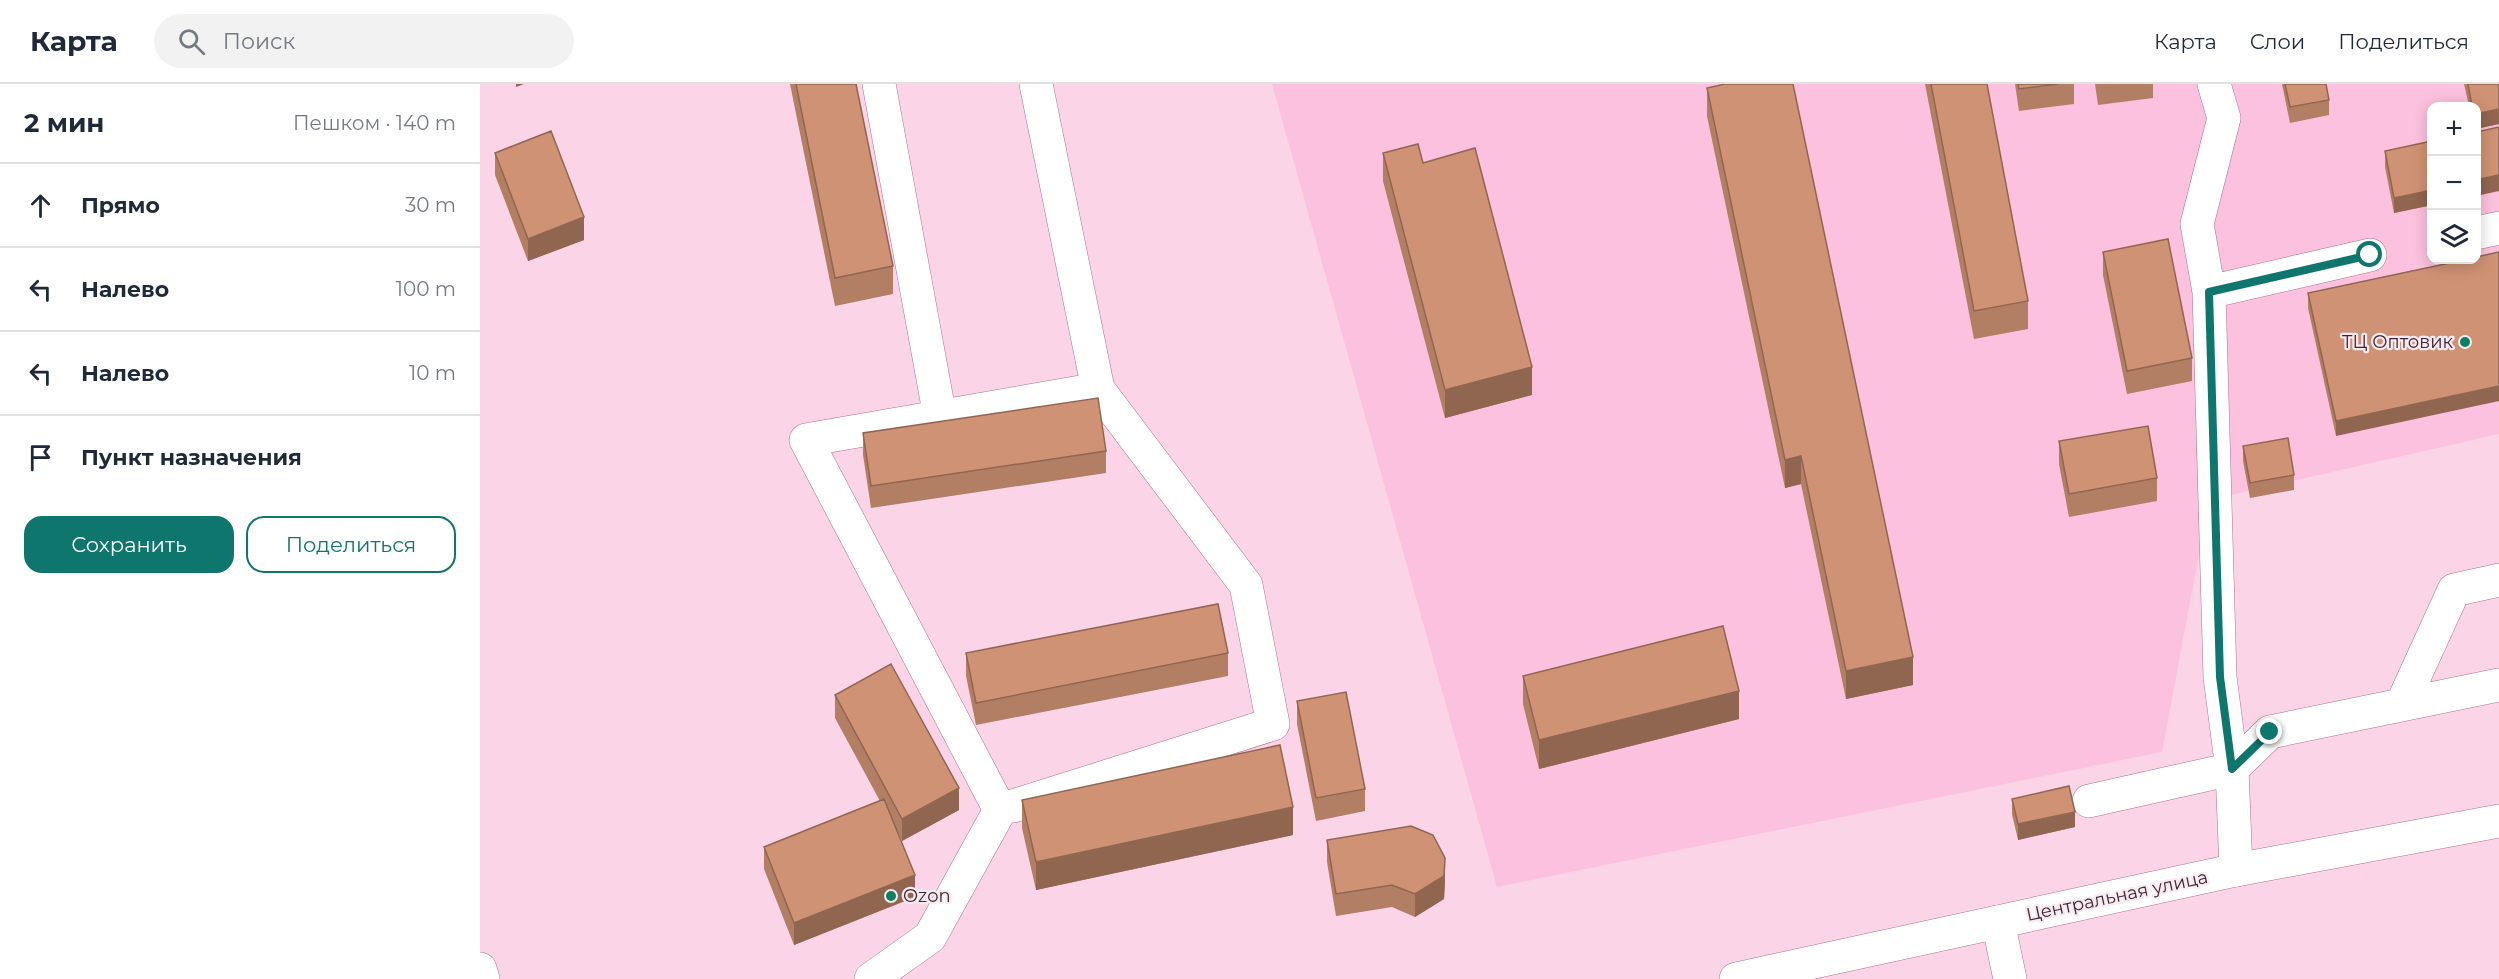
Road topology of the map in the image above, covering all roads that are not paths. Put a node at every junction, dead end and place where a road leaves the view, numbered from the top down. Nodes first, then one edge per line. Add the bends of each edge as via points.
1 (879, 84) edge
2 (1036, 84) edge
3 (2214, 84) edge
4 (2499, 228) edge
5 (2481, 232) edge
6 (2370, 255) dead end
7 (2209, 292) junction
8 (1098, 389) junction
9 (940, 417) junction
10 (2499, 580) edge
11 (2499, 685) edge
12 (2402, 705) junction
13 (2232, 769) junction
14 (2090, 801) dead end
15 (1000, 810) junction
16 (2499, 821) edge
17 (2236, 870) junction
18 (1998, 922) junction
19 (480, 969) edge
20 (1775, 974) edge
21 (483, 979) edge
22 (871, 979) edge
23 (1736, 979) edge
24 (2010, 979) edge

1 - 9 main road
2 - 8 main road
3 - 7 main road via 2224,118 2197,224
4 - 5 main road
6 - 7 main road
7 - 13 main road via 2220,677
8 - 9 main road
8 - 15 main road via 1246,585 1273,724
9 - 15 main road via 806,440
10 - 12 main road via 2454,590
11 - 12 main road
12 - 13 main road via 2270,732
13 - 14 main road
13 - 17 main road
15 - 22 main road via 930,937
16 - 17 main road, Центральная улица
17 - 18 main road, Центральная улица
18 - 20 main road, Центральная улица
18 - 24 main road
19 - 21 main road
20 - 23 main road, Центральная улица

